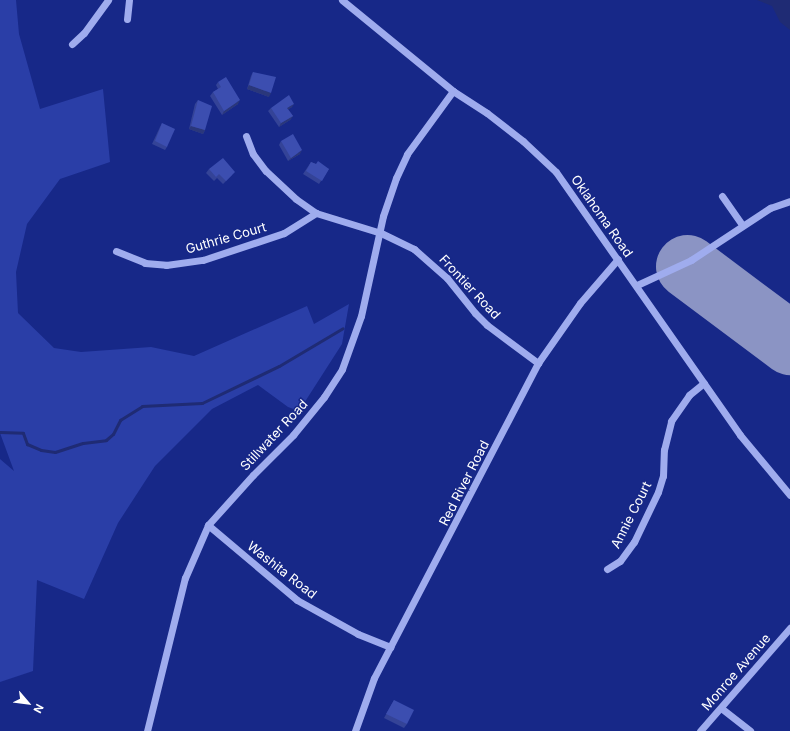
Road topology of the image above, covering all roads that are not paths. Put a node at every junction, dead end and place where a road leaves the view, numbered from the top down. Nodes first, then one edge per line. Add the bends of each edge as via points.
1 (108, 0) edge
2 (129, 0) edge
3 (342, 0) edge
4 (127, 19) dead end
5 (72, 44) dead end
6 (452, 90) junction
7 (246, 136) dead end
8 (722, 196) dead end
9 (790, 202) edge
10 (316, 213) junction
11 (742, 226) junction
12 (381, 233) junction
13 (116, 250) dead end
14 (618, 259) junction
15 (637, 285) junction
16 (538, 363) junction
17 (704, 383) junction
18 (790, 496) edge
19 (208, 525) junction
20 (607, 569) dead end
21 (790, 628) edge
22 (390, 647) junction
23 (721, 708) junction
24 (147, 731) edge
25 (355, 731) edge
26 (700, 731) edge
27 (750, 731) edge

1 - 5 street via 84,33
2 - 4 street
3 - 6 street, Oklahoma Road
6 - 12 street, Stillwater Road via 406,154 383,216
6 - 14 street, Oklahoma Road via 487,113 556,172
7 - 10 street via 253,154 266,171
8 - 11 street
9 - 11 street via 770,208
10 - 12 street, Frontier Road
10 - 13 street, Guthrie Court via 284,233 203,260 166,265 145,263
11 - 15 street via 691,260
12 - 16 street, Frontier Road via 414,250 433,265 447,278 474,313
12 - 19 street, Stillwater Road via 361,316 342,369 324,397 293,435 253,474
14 - 15 street, Oklahoma Road
14 - 16 street, Red River Road via 580,303
15 - 17 street, Oklahoma Road
16 - 22 street, Red River Road
17 - 18 street, Oklahoma Road via 740,435
17 - 20 street, Annie Court via 688,395 671,421 664,450 663,476 658,492 634,542 620,561
19 - 22 street, Washita Road via 297,600 358,634
19 - 24 street, Stillwater Road via 184,578
21 - 23 street, Monroe Avenue
22 - 25 street, Red River Road via 374,678
23 - 26 street, Monroe Avenue
23 - 27 street

